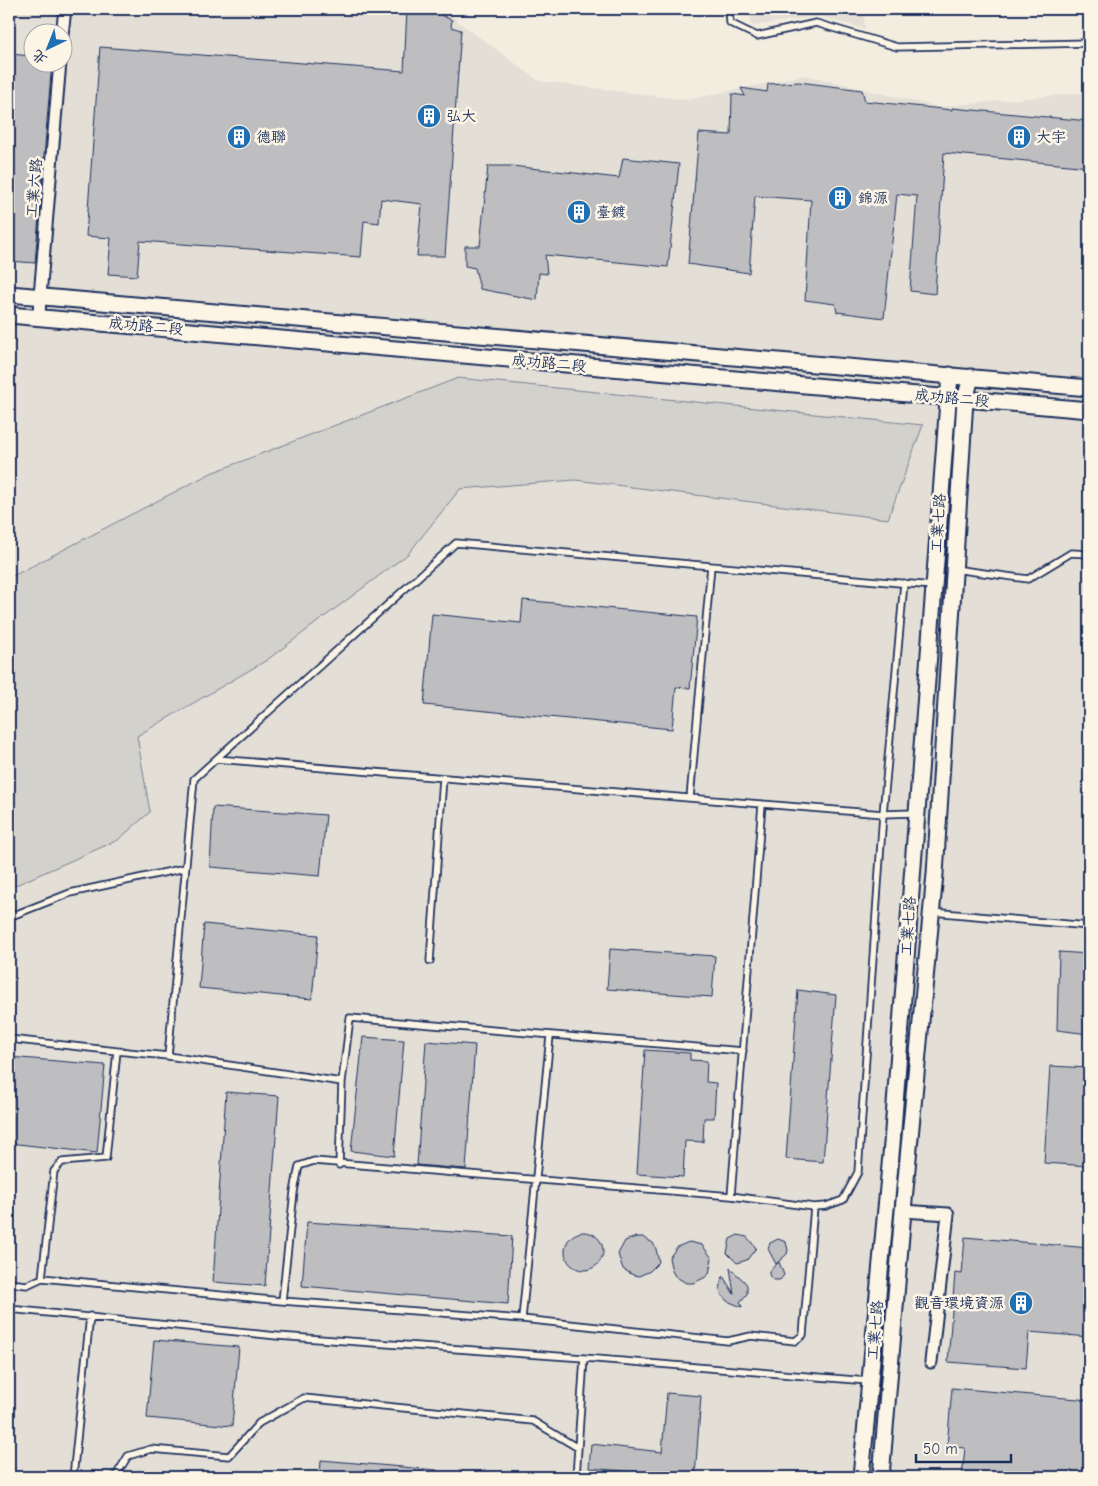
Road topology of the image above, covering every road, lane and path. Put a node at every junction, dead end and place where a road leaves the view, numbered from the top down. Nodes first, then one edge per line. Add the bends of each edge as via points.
1 (65, 9) edge
2 (729, 9) edge
3 (64, 22) edge
4 (1089, 43) edge
5 (59, 72) edge
6 (9, 294) edge
7 (40, 296) junction
8 (9, 314) edge
9 (39, 317) junction
10 (950, 375) junction
11 (971, 377) junction
12 (1089, 388) edge
13 (948, 398) junction
14 (965, 400) junction
15 (1089, 410) edge
16 (1089, 554) edge
17 (711, 566) junction
18 (954, 569) junction
19 (904, 583) junction
20 (934, 586) junction
21 (216, 760) junction
22 (443, 778) junction
23 (690, 798) junction
24 (762, 804) junction
25 (917, 813) junction
26 (883, 814) junction
27 (185, 868) junction
28 (931, 912) junction
29 (9, 917) edge
30 (1089, 926) edge
31 (430, 961) dead end
32 (550, 1036) junction
33 (9, 1039) edge
34 (117, 1051) junction
35 (743, 1051) junction
36 (168, 1056) junction
37 (342, 1082) junction
38 (338, 1164) junction
39 (535, 1179) junction
40 (731, 1196) junction
41 (814, 1207) junction
42 (903, 1211) junction
43 (42, 1278) junction
44 (9, 1284) edge
45 (282, 1301) junction
46 (9, 1309) edge
47 (90, 1316) junction
48 (522, 1319) junction
49 (584, 1358) junction
50 (931, 1362) dead end
51 (870, 1382) junction
52 (578, 1448) junction
53 (74, 1477) edge
54 (115, 1477) edge
55 (576, 1477) edge
56 (861, 1477) edge
57 (881, 1477) edge

1 - 3 street
2 - 4 lane via 730,23 757,36 816,23 897,48
5 - 7 street, 工業六路
6 - 7 street, 成功路二段
7 - 9 street, 工業六路
7 - 10 street, 成功路二段
8 - 9 street, 成功路二段
9 - 13 street, 成功路二段
10 - 11 street, 成功路二段
10 - 13 street, 工業七路
11 - 12 street, 成功路二段
11 - 14 street, 工業七路
13 - 14 street, 成功路二段
13 - 20 street, 工業七路
14 - 15 street, 成功路二段
14 - 18 street, 工業七路
16 - 18 lane via 1071,553 1028,579
17 - 19 lane
17 - 21 lane via 456,542
17 - 23 lane
18 - 28 street, 工業七路
19 - 20 lane
19 - 26 lane
20 - 25 street, 工業七路
21 - 22 lane
21 - 27 lane via 194,779
22 - 23 lane
22 - 31 lane
23 - 24 lane
24 - 26 lane
24 - 35 lane
25 - 26 lane
25 - 51 street, 工業七路
26 - 41 lane via 858,1172 843,1200
27 - 29 lane via 70,893
27 - 36 lane
28 - 30 lane
28 - 42 street, 工業七路
32 - 35 lane
32 - 37 lane via 350,1018
32 - 39 lane
33 - 34 lane
34 - 36 lane
34 - 43 lane via 106,1158 62,1162 54,1171
35 - 40 lane
36 - 37 lane
37 - 38 lane
38 - 39 lane
38 - 45 lane via 314,1161 299,1166
39 - 40 lane
39 - 48 lane
40 - 41 lane
41 - 48 lane via 803,1335 796,1341 751,1336 728,1341
42 - 50 street via 948,1214
42 - 57 street, 工業七路
43 - 44 lane via 28,1284
43 - 45 lane
45 - 48 lane
46 - 47 lane
47 - 49 lane via 277,1336
47 - 53 lane
49 - 51 lane
49 - 52 lane
51 - 56 street, 工業七路
52 - 54 lane via 533,1421 304,1398 259,1423 230,1456 152,1449 128,1456
52 - 55 lane

